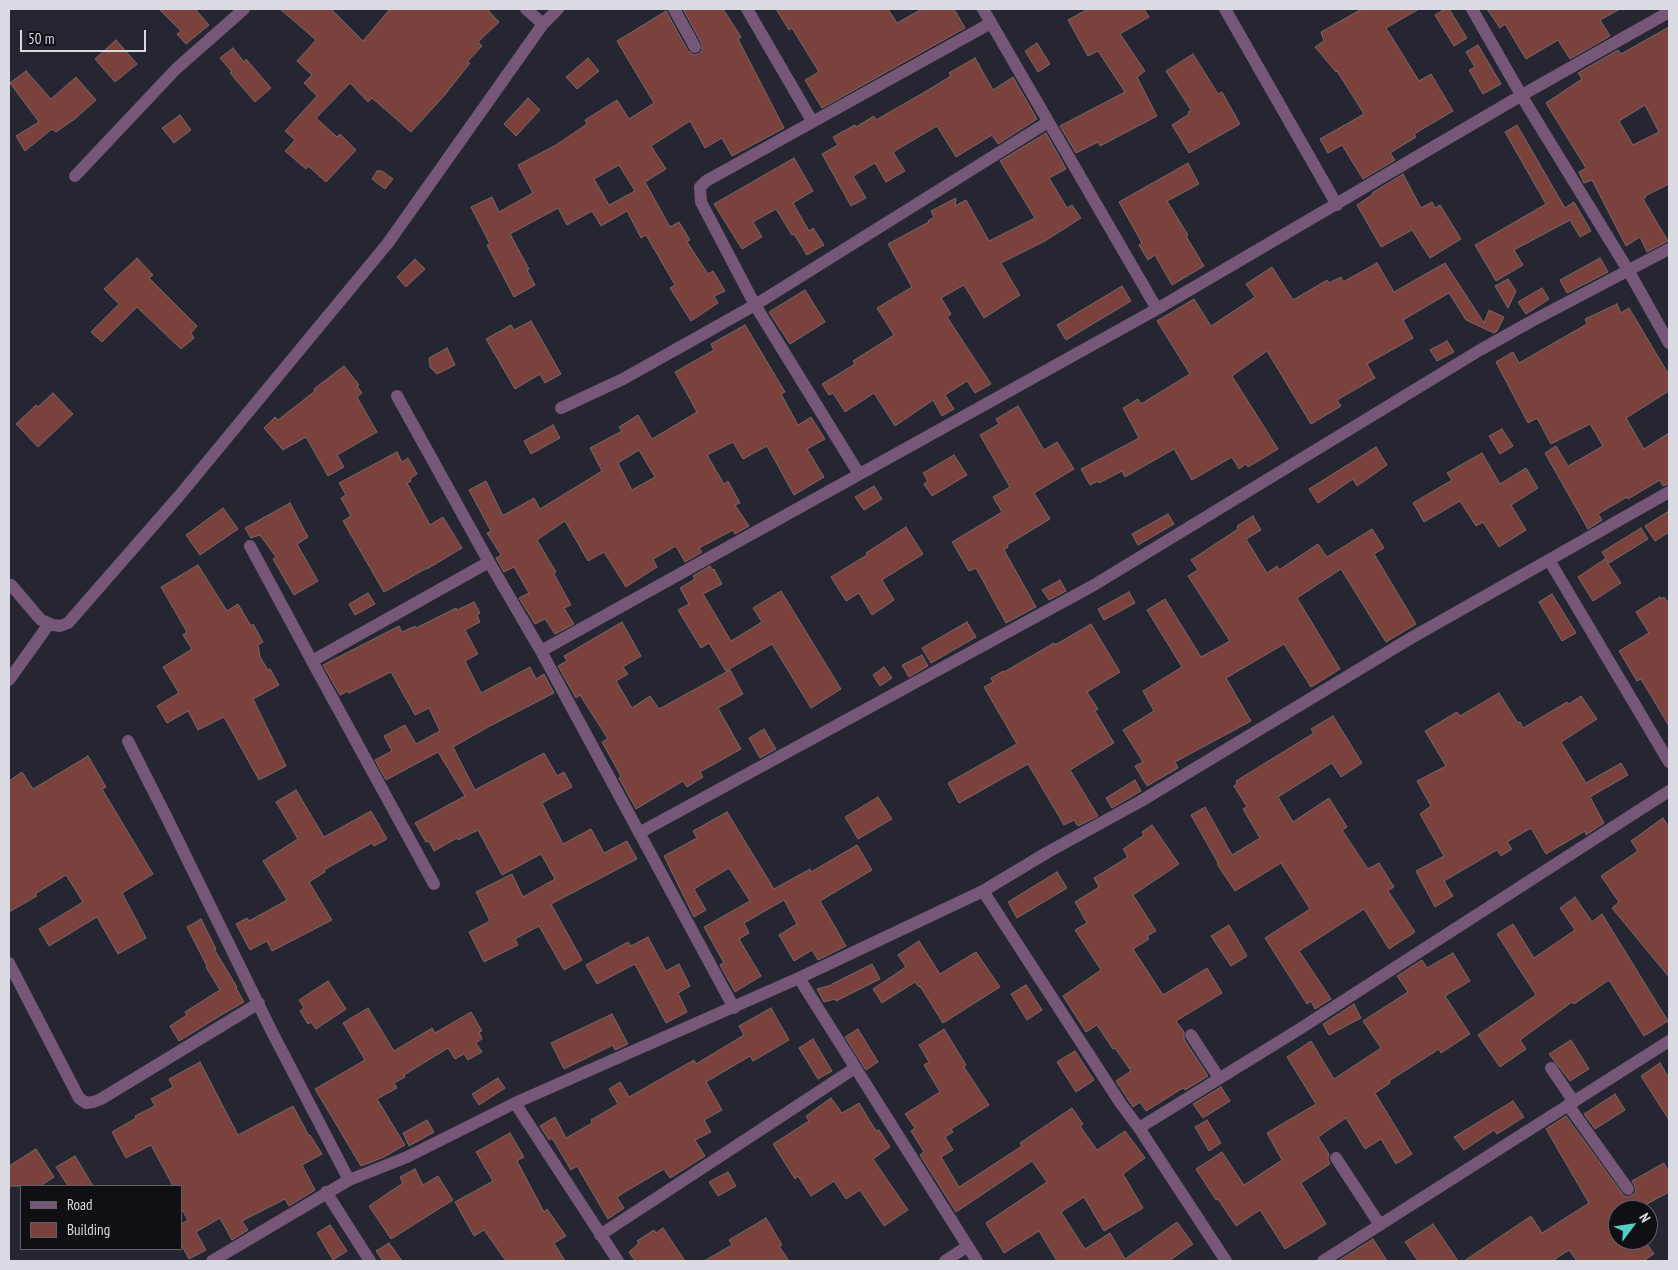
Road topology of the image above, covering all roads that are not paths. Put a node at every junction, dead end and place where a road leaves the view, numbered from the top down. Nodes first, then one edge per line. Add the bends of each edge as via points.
1 (244, 9) edge
2 (526, 9) edge
3 (558, 9) edge
4 (674, 9) edge
5 (747, 9) edge
6 (983, 9) edge
7 (1225, 9) edge
8 (1472, 9) edge
9 (1669, 12) edge
10 (991, 23) junction
11 (543, 24) junction
12 (696, 47) dead end
13 (1522, 95) junction
14 (812, 121) junction
15 (1048, 122) junction
16 (75, 176) dead end
17 (1337, 205) junction
18 (1669, 249) edge
19 (1628, 270) junction
20 (755, 305) junction
21 (1157, 309) junction
22 (1669, 343) edge
23 (397, 396) dead end
24 (561, 408) dead end
25 (859, 474) junction
26 (1669, 492) edge
27 (250, 546) dead end
28 (1549, 560) junction
29 (489, 562) junction
30 (11, 584) dead end
31 (49, 624) junction
32 (541, 651) junction
33 (312, 660) junction
34 (9, 680) edge
35 (128, 742) dead end
36 (1669, 762) edge
37 (1669, 791) edge
38 (639, 833) junction
39 (434, 884) dead end
40 (983, 891) junction
41 (9, 963) edge
42 (799, 978) junction
43 (259, 1003) junction
44 (734, 1008) junction
45 (1191, 1035) dead end
46 (1668, 1044) edge
47 (855, 1068) junction
48 (1551, 1068) dead end
49 (1219, 1078) junction
50 (515, 1103) junction
51 (1571, 1104) junction
52 (1139, 1128) junction
53 (1336, 1158) dead end
54 (349, 1180) junction
55 (1628, 1189) dead end
56 (326, 1192) junction
57 (1380, 1225) junction
58 (600, 1235) junction
59 (968, 1246) junction
60 (212, 1261) edge
61 (370, 1261) edge
62 (618, 1261) edge
63 (945, 1261) edge
64 (977, 1261) edge
65 (1226, 1261) edge
66 (1323, 1261) edge

1 - 16 street via 176,70
2 - 11 street
3 - 11 street
4 - 12 street
5 - 14 street
6 - 10 street
7 - 17 street
8 - 13 street
9 - 13 street
10 - 14 street
10 - 15 street
11 - 31 street via 388,243 179,496 68,623 60,626
13 - 17 street
13 - 19 street
14 - 20 street via 700,187 701,202
15 - 20 street
15 - 21 street
17 - 21 street
18 - 19 street
19 - 22 street
19 - 38 street via 1480,350 1094,585
20 - 24 street via 623,379
20 - 25 street
21 - 25 street
23 - 29 street
25 - 32 street
26 - 28 street
27 - 33 street
28 - 36 street
28 - 40 street
29 - 32 street
29 - 33 street
30 - 31 street via 41,620
31 - 34 street
32 - 38 street
33 - 39 street
35 - 43 street
37 - 49 street
38 - 44 street
40 - 42 street
40 - 52 street
41 - 43 street via 79,1098 86,1103 101,1099
42 - 44 street
42 - 47 street
43 - 54 street
44 - 50 street
45 - 49 street
46 - 51 street
47 - 58 street
47 - 59 street
48 - 51 street
49 - 52 street
50 - 54 street via 407,1157
50 - 58 street
51 - 55 street
51 - 57 street
52 - 65 street
53 - 57 street
54 - 56 street
56 - 60 street
56 - 61 street
57 - 66 street
58 - 62 street
59 - 63 street
59 - 64 street

